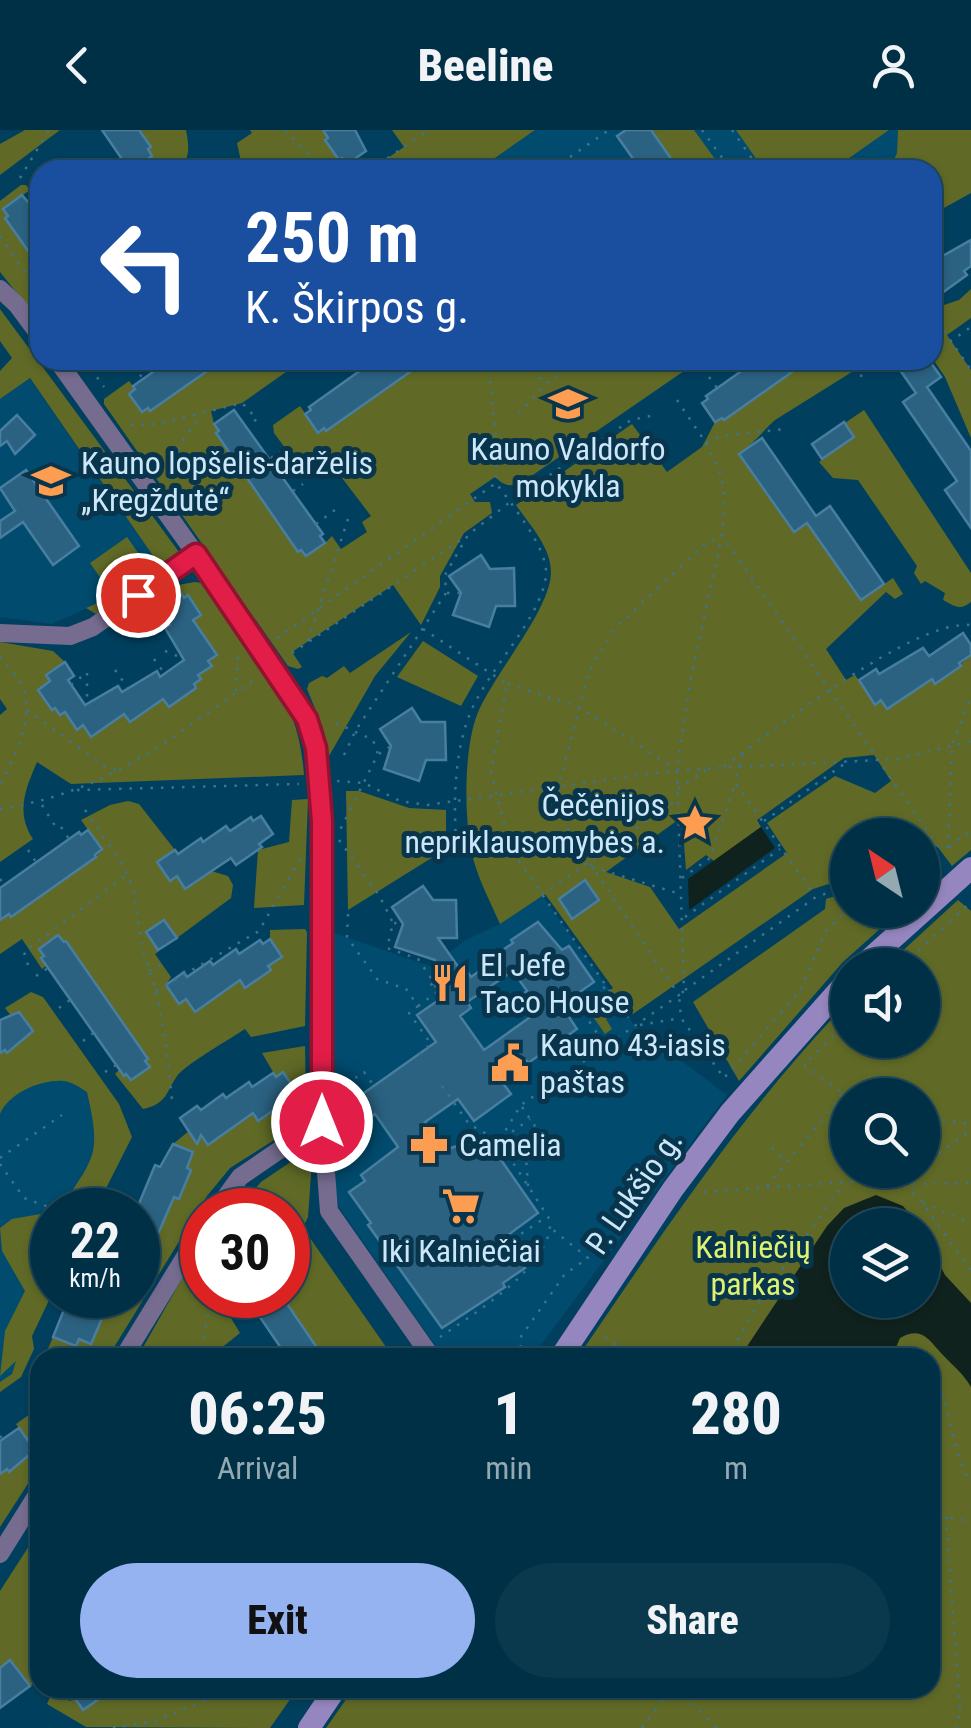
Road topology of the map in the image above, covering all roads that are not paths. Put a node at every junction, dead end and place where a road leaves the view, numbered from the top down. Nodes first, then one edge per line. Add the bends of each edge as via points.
1 (0, 290) edge
2 (30, 323) edge
3 (65, 370) edge
4 (196, 554) junction
5 (0, 634) edge
6 (971, 868) edge
7 (883, 948) edge
8 (830, 1000) edge
9 (322, 1122) junction
10 (232, 1188) edge
11 (180, 1265) edge
12 (130, 1348) edge
13 (425, 1348) edge
14 (567, 1348) edge
15 (30, 1506) edge
16 (0, 1554) edge
17 (329, 1698) edge
18 (309, 1728) edge

1 - 2 street
3 - 4 street
4 - 5 street via 70,636
4 - 9 street via 307,719 316,748
6 - 7 main road
8 - 14 main road, P. Lukšio g. via 673,1189
9 - 10 street
9 - 13 street via 329,1211
11 - 12 street
15 - 16 street
17 - 18 main road

